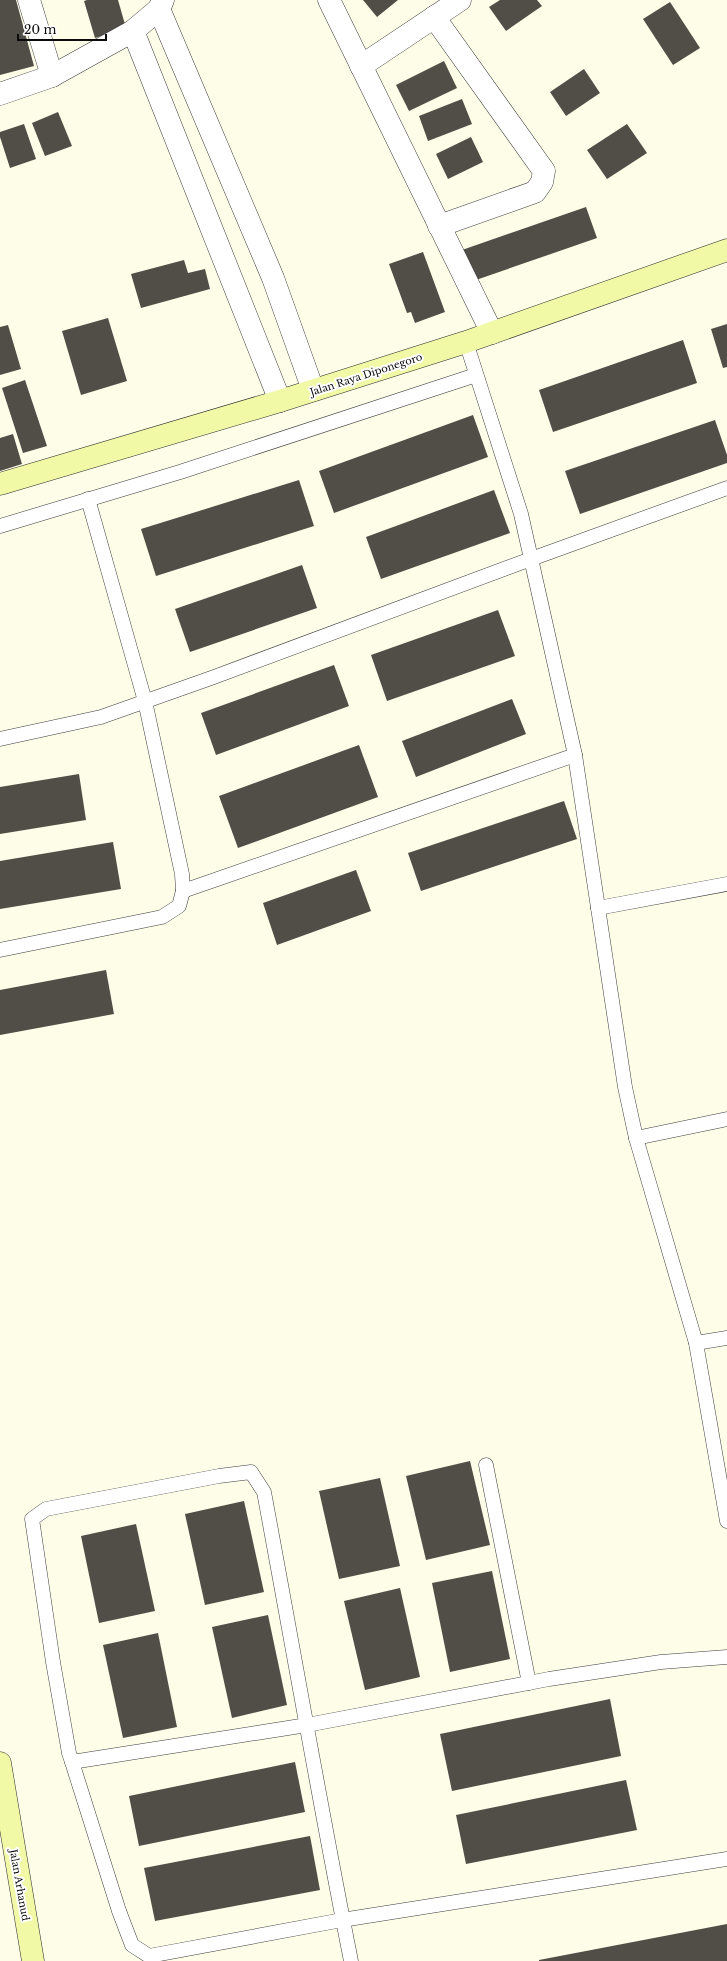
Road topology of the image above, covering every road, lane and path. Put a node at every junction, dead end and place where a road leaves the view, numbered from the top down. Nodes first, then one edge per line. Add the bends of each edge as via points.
1 (29, 0) edge
2 (328, 0) edge
3 (460, 0) edge
4 (161, 4) edge
5 (434, 17) junction
6 (133, 32) junction
7 (183, 65) junction
8 (361, 66) junction
9 (52, 76) junction
10 (151, 80) junction
11 (0, 94) edge
12 (439, 226) junction
13 (727, 250) edge
14 (492, 333) junction
15 (466, 342) junction
16 (476, 375) junction
17 (313, 390) junction
18 (280, 401) junction
19 (0, 484) edge
20 (727, 488) edge
21 (88, 499) junction
22 (0, 526) edge
23 (531, 559) junction
24 (145, 701) junction
25 (0, 738) edge
26 (575, 755) junction
27 (727, 884) edge
28 (183, 891) junction
29 (598, 908) junction
30 (0, 950) edge
31 (727, 1119) edge
32 (636, 1138) junction
33 (727, 1338) edge
34 (696, 1343) junction
35 (486, 1465) dead end
36 (727, 1521) edge
37 (727, 1657) edge
38 (529, 1683) junction
39 (307, 1725) junction
40 (72, 1762) junction
41 (0, 1763) edge
42 (727, 1859) edge
43 (342, 1920) junction
44 (33, 1961) edge
45 (350, 1961) edge

1 - 9 street
2 - 8 street
3 - 5 street
4 - 6 street
4 - 7 street
5 - 8 street
5 - 12 street via 544,171 542,182 535,192
6 - 9 street
6 - 10 street
7 - 10 street
7 - 17 street via 273,278
8 - 12 street
9 - 11 street
10 - 18 street via 234,281
12 - 14 street
13 - 14 street, Jalan Raya Diponegoro
14 - 15 street, Jalan Raya Diponegoro
15 - 16 lane
15 - 17 street, Jalan Raya Diponegoro
16 - 21 lane via 180,472
16 - 23 lane via 522,514
17 - 18 street, Jalan Raya Diponegoro
18 - 19 street, Jalan Raya Diponegoro
20 - 23 lane
21 - 22 lane
21 - 24 lane
23 - 24 lane
23 - 26 lane
24 - 25 lane via 101,717
24 - 28 lane via 182,874
26 - 28 lane
26 - 29 lane
27 - 29 lane
28 - 30 lane via 179,906 162,917
29 - 32 lane via 625,1087
31 - 32 lane
32 - 34 lane
33 - 34 lane
34 - 36 lane
35 - 38 lane
37 - 38 lane via 661,1662
38 - 39 lane
39 - 40 lane
39 - 40 lane via 264,1492 251,1472 219,1476 46,1509 32,1519 53,1662
39 - 43 lane
40 - 43 lane via 119,1912 132,1945 149,1956
41 - 44 street, Jalan Arhanud
42 - 43 lane
43 - 45 lane

